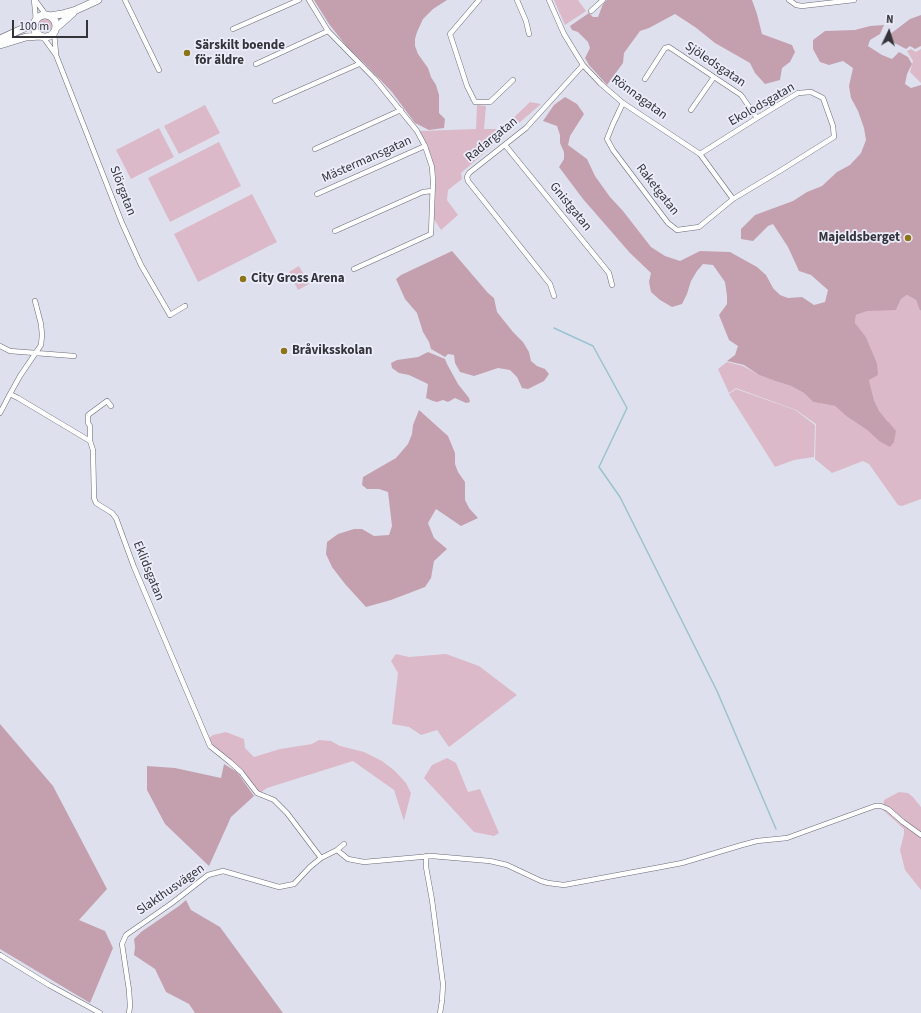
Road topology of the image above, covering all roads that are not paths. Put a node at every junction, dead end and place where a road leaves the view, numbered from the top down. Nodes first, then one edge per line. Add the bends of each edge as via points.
1 (35, 0) edge
2 (98, 0) edge
3 (125, 0) edge
4 (299, 0) edge
5 (309, 0) edge
6 (479, 0) edge
7 (517, 0) edge
8 (549, 0) edge
9 (603, 0) edge
10 (789, 0) edge
11 (854, 0) edge
12 (76, 10) junction
13 (591, 11) dead end
14 (48, 15) junction
15 (35, 21) junction
16 (233, 29) dead end
17 (56, 30) junction
18 (328, 31) junction
19 (529, 34) dead end
20 (41, 36) junction
21 (0, 39) edge
22 (0, 45) edge
23 (56, 55) junction
24 (256, 64) dead end
25 (359, 64) junction
26 (583, 65) junction
27 (159, 70) dead end
28 (714, 77) junction
29 (645, 79) dead end
30 (513, 80) dead end
31 (275, 101) dead end
32 (623, 103) junction
33 (402, 110) junction
34 (691, 110) dead end
35 (757, 118) junction
36 (505, 145) junction
37 (425, 146) junction
38 (315, 149) dead end
39 (700, 154) junction
40 (432, 191) junction
41 (317, 194) dead end
42 (734, 199) junction
43 (335, 231) dead end
44 (354, 269) dead end
45 (612, 285) dead end
46 (554, 296) dead end
47 (35, 301) dead end
48 (185, 306) dead end
49 (0, 346) edge
50 (36, 353) junction
51 (74, 356) dead end
52 (10, 394) junction
53 (111, 406) dead end
54 (0, 413) edge
55 (90, 441) junction
56 (921, 835) edge
57 (344, 844) dead end
58 (337, 850) junction
59 (426, 856) junction
60 (321, 858) junction
61 (0, 955) edge
62 (100, 1013) edge
63 (129, 1013) edge
64 (440, 1013) edge

1 - 14 street
1 - 15 street
2 - 12 main road
3 - 27 street
4 - 16 street
5 - 18 street, Mästermansgatan
6 - 30 street via 450,34 474,102 490,102
7 - 19 street
8 - 26 street, Rönnagatan via 564,34
9 - 13 street
10 - 11 street via 802,6
12 - 14 main road
12 - 17 main road
14 - 15 main road
14 - 17 main road via 55,21
15 - 20 main road via 35,30
15 - 21 main road
17 - 20 main road via 49,37
17 - 23 street, Slörgatan
18 - 24 street
18 - 25 street, Mästermansgatan
20 - 22 main road via 26,37
20 - 23 street, Slörgatan
23 - 48 street, Slörgatan via 141,265 170,314
25 - 31 street
25 - 33 street, Mästermansgatan
26 - 32 street, Rönnagatan
26 - 36 street, Radargatan via 526,128
28 - 29 street, Sjöledsgatan via 669,47 665,48
28 - 34 street
28 - 35 street, Sjöledsgatan via 741,95
32 - 39 street, Rönnagatan
32 - 42 street, Raketgatan via 607,139 668,223 677,230 699,227
33 - 37 street, Mästermansgatan
33 - 38 street
35 - 39 street, Ekolodsgatan
35 - 42 street, Ekolodsgatan via 798,93 811,92 823,98 833,126 834,137
36 - 45 street, Gnistgatan via 609,273
36 - 46 street, Radargatan via 469,173 468,181 550,284
37 - 40 street, Mästermansgatan via 432,167
37 - 41 street, Mästermansgatan
39 - 42 street, Rönnagatan
40 - 43 street via 423,192
40 - 44 street, Mästermansgatan via 431,234
47 - 50 street via 42,335
49 - 50 street via 10,350
50 - 51 street
50 - 52 street
52 - 54 street
52 - 55 street
53 - 55 street, Eklidsgatan via 106,401 88,415
55 - 60 street, Eklidsgatan via 93,450 94,498 96,503 116,518 134,567 210,746 223,755 257,793 274,800 287,813
56 - 59 street via 888,809 875,806 787,838 757,841 662,868 564,885 540,881 496,862
57 - 58 street, Slakthusvägen
58 - 59 street via 348,858 364,862
58 - 60 street, Slakthusvägen
59 - 64 street via 443,984
60 - 63 street, Slakthusvägen via 294,884 279,887 223,871 208,875 126,935 122,944 129,990
61 - 62 street

